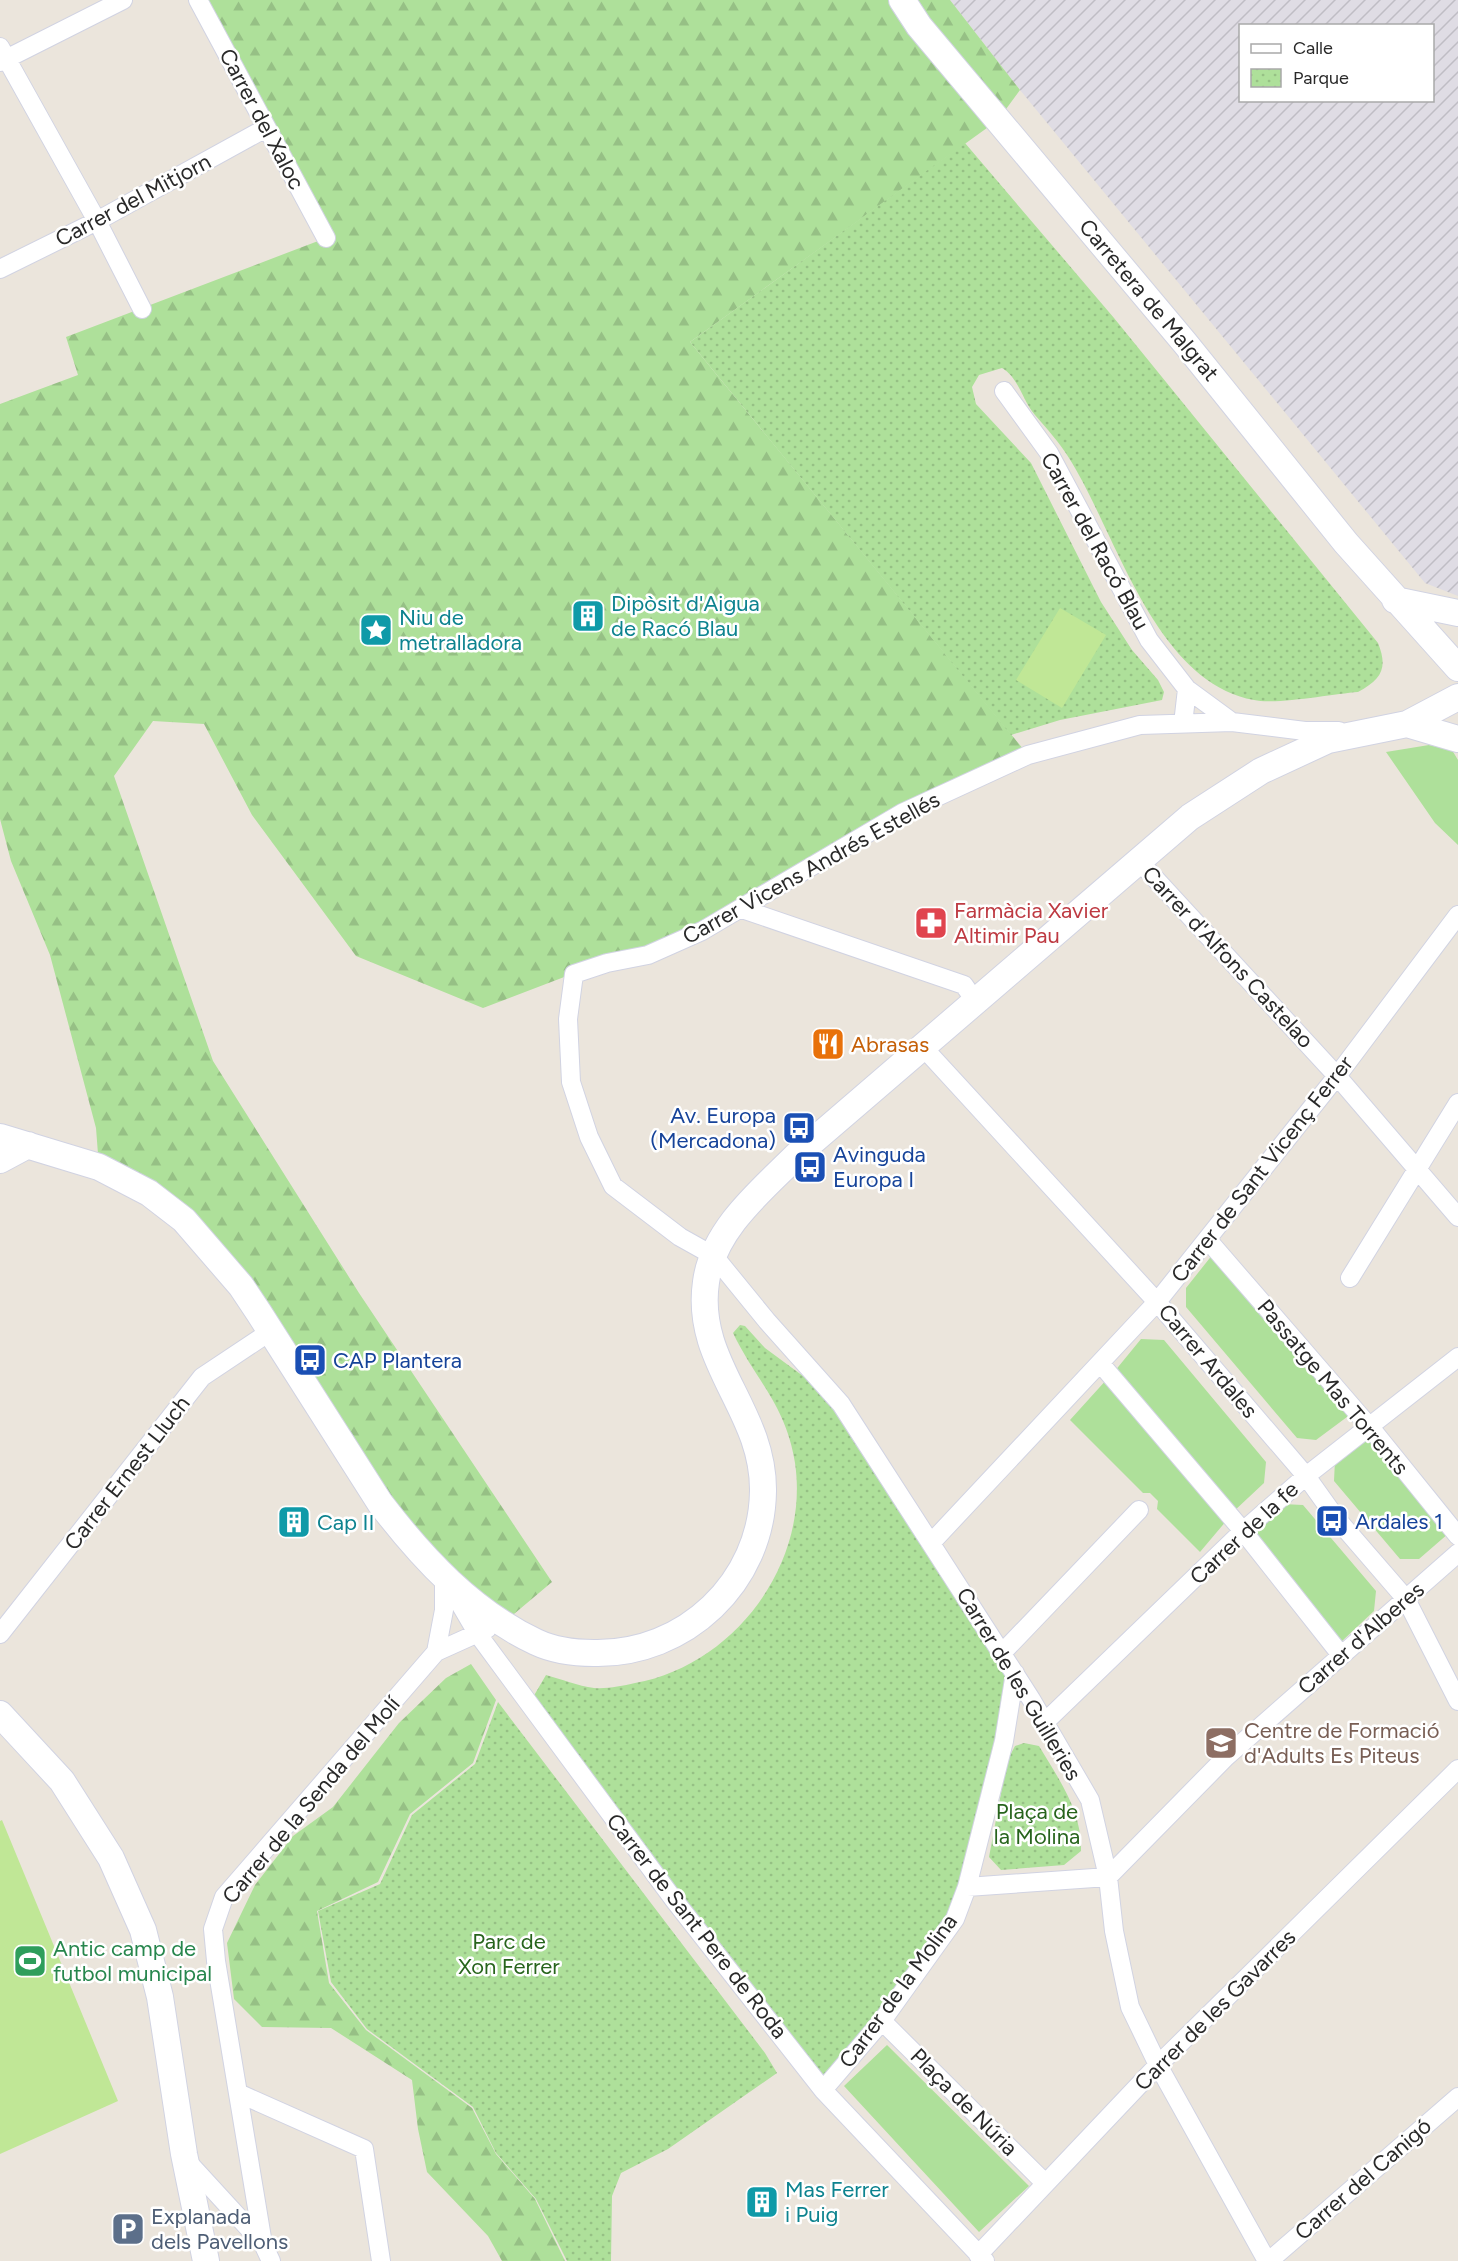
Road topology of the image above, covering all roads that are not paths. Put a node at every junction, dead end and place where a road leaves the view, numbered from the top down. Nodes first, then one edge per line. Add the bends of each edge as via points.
1 (123, 0) edge
2 (198, 0) edge
3 (902, 0) edge
4 (2, 56) edge
5 (266, 128) junction
6 (97, 221) junction
7 (326, 238) dead end
8 (0, 269) edge
9 (142, 309) dead end
10 (1004, 391) dead end
11 (1395, 600) junction
12 (1458, 613) edge
13 (1458, 668) edge
14 (1187, 689) junction
15 (1458, 697) edge
16 (1232, 722) junction
17 (1183, 724) junction
18 (1407, 724) junction
19 (1364, 731) junction
20 (1458, 739) edge
21 (1138, 861) junction
22 (742, 909) junction
23 (1458, 915) edge
24 (975, 1001) junction
25 (922, 1046) junction
26 (1337, 1076) junction
27 (1458, 1103) edge
28 (14, 1147) edge
29 (1416, 1168) junction
30 (1458, 1217) edge
31 (1207, 1239) junction
32 (714, 1256) junction
33 (1350, 1278) dead end
34 (1157, 1302) junction
35 (271, 1331) junction
36 (1458, 1357) edge
37 (1100, 1363) junction
38 (1368, 1426) junction
39 (1306, 1476) junction
40 (1139, 1510) dead end
41 (1243, 1531) junction
42 (1458, 1536) edge
43 (931, 1543) junction
44 (1458, 1552) edge
45 (444, 1575) junction
46 (1406, 1599) junction
47 (488, 1628) junction
48 (0, 1634) edge
49 (436, 1652) junction
50 (1002, 1653) junction
51 (1341, 1655) junction
52 (1015, 1673) junction
53 (1458, 1701) edge
54 (0, 1714) edge
55 (1044, 1724) junction
56 (1458, 1769) edge
57 (1108, 1877) junction
58 (967, 1887) junction
59 (882, 2021) junction
60 (1158, 2066) junction
61 (823, 2090) junction
62 (238, 2093) junction
63 (1458, 2097) edge
64 (185, 2159) junction
65 (1045, 2183) junction
66 (263, 2244) junction
67 (982, 2258) edge
68 (206, 2261) edge
69 (270, 2261) edge
70 (381, 2261) edge
71 (1268, 2261) edge

1 - 4 street
2 - 5 street, Carrer del Xaloc
3 - 11 street, Carretera de Malgrat via 919,26
4 - 6 street
5 - 6 street, Carrer del Mitjorn
5 - 7 street, Carrer del Xaloc
6 - 8 street, Carrer del Mitjorn
6 - 9 street
10 - 14 street, Carrer del Racó Blau via 1049,453 1149,640
11 - 12 street
11 - 13 street, Carretera de Malgrat
14 - 16 street, Carrer del Racó Blau
14 - 17 street
15 - 18 street
16 - 17 street, Carrer Vicens Andrés Estellés
16 - 19 street, Carrer Vicens Andrés Estellés via 1305,731
17 - 22 street, Carrer Vicens Andrés Estellés via 1140,725 1028,755 902,813
18 - 19 street
18 - 20 street
19 - 21 street via 1328,740 1261,771 1190,817
21 - 24 street
21 - 26 street, Carrer d'Alfons Castelao
22 - 24 street via 964,985
22 - 32 street, Carrer Vicens Andrés Estellés via 648,955 574,974 568,1019 571,1082 589,1137 613,1186 680,1237
23 - 26 street, Carrer de Sant Vicenç Ferrer
24 - 25 street
25 - 32 street via 748,1203
25 - 34 street, Carrer Ardales
26 - 29 street, Carrer d'Alfons Castelao
26 - 31 street, Carrer de Sant Vicenç Ferrer
27 - 29 street
28 - 35 street via 99,1167 149,1193 184,1220 241,1286
29 - 30 street, Carrer d'Alfons Castelao
29 - 33 street
31 - 34 street, Carrer de Sant Vicenç Ferrer
31 - 38 street, Passatge Mas Torrents
32 - 43 street, Carrer de les Guilleries via 841,1404
32 - 47 street via 706,1281 705,1323 715,1356 752,1428 763,1491 759,1530 738,1578 706,1613 680,1633 624,1652 575,1653
34 - 37 street, Carrer de Sant Vicenç Ferrer
34 - 39 street, Carrer Ardales
35 - 45 street via 380,1503 405,1536
35 - 48 street, Carrer Ernest Lluch via 202,1377
36 - 38 street, Carrer de la fe
37 - 41 street
37 - 43 street, Carrer de Sant Vicenç Ferrer
38 - 39 street, Carrer de la fe
38 - 42 street, Passatge Mas Torrents
39 - 41 street, Carrer de la fe
39 - 46 street, Carrer Ardales via 1336,1518
40 - 50 street
41 - 51 street
41 - 55 street, Carrer de la fe
43 - 50 street, Carrer de les Guilleries
44 - 46 street, Carrer d'Alberes
45 - 47 street
45 - 49 street via 444,1610
46 - 51 street, Carrer d'Alberes
46 - 53 street, Carrer Ardales
47 - 49 street, Carrer de la Senda del Molí
47 - 61 street, Carrer de Sant Pere de Roda via 674,1900
49 - 62 street, Carrer de la Senda del Molí via 224,1897 213,1929
50 - 52 street, Carrer de les Guilleries
51 - 57 street, Carrer d'Alberes via 1226,1757
52 - 55 street, Carrer de les Guilleries
52 - 58 street via 1004,1741
54 - 64 street via 62,1781 111,1858 143,1930 160,1997
55 - 57 street, Carrer de les Guilleries via 1090,1800
56 - 60 street, Carrer de les Gavarres
57 - 58 street
57 - 60 street, Carrer de les Guilleries via 1114,1931 1130,2007
58 - 59 street, Carrer de la Molina via 955,1920
59 - 61 street, Carrer de la Molina
59 - 65 street, Plaça de Núria
60 - 65 street, Carrer de les Gavarres
60 - 71 street, Carrer de les Guilleries
61 - 67 street, Carrer de Sant Pere de Roda
62 - 66 street, Carrer de la Senda del Molí
62 - 70 street via 364,2149
63 - 71 street, Carrer del Canigó
64 - 66 street, Carrer de la Senda del Molí
64 - 68 street
65 - 67 street, Carrer de les Gavarres
66 - 69 street, Carrer de la Senda del Molí

